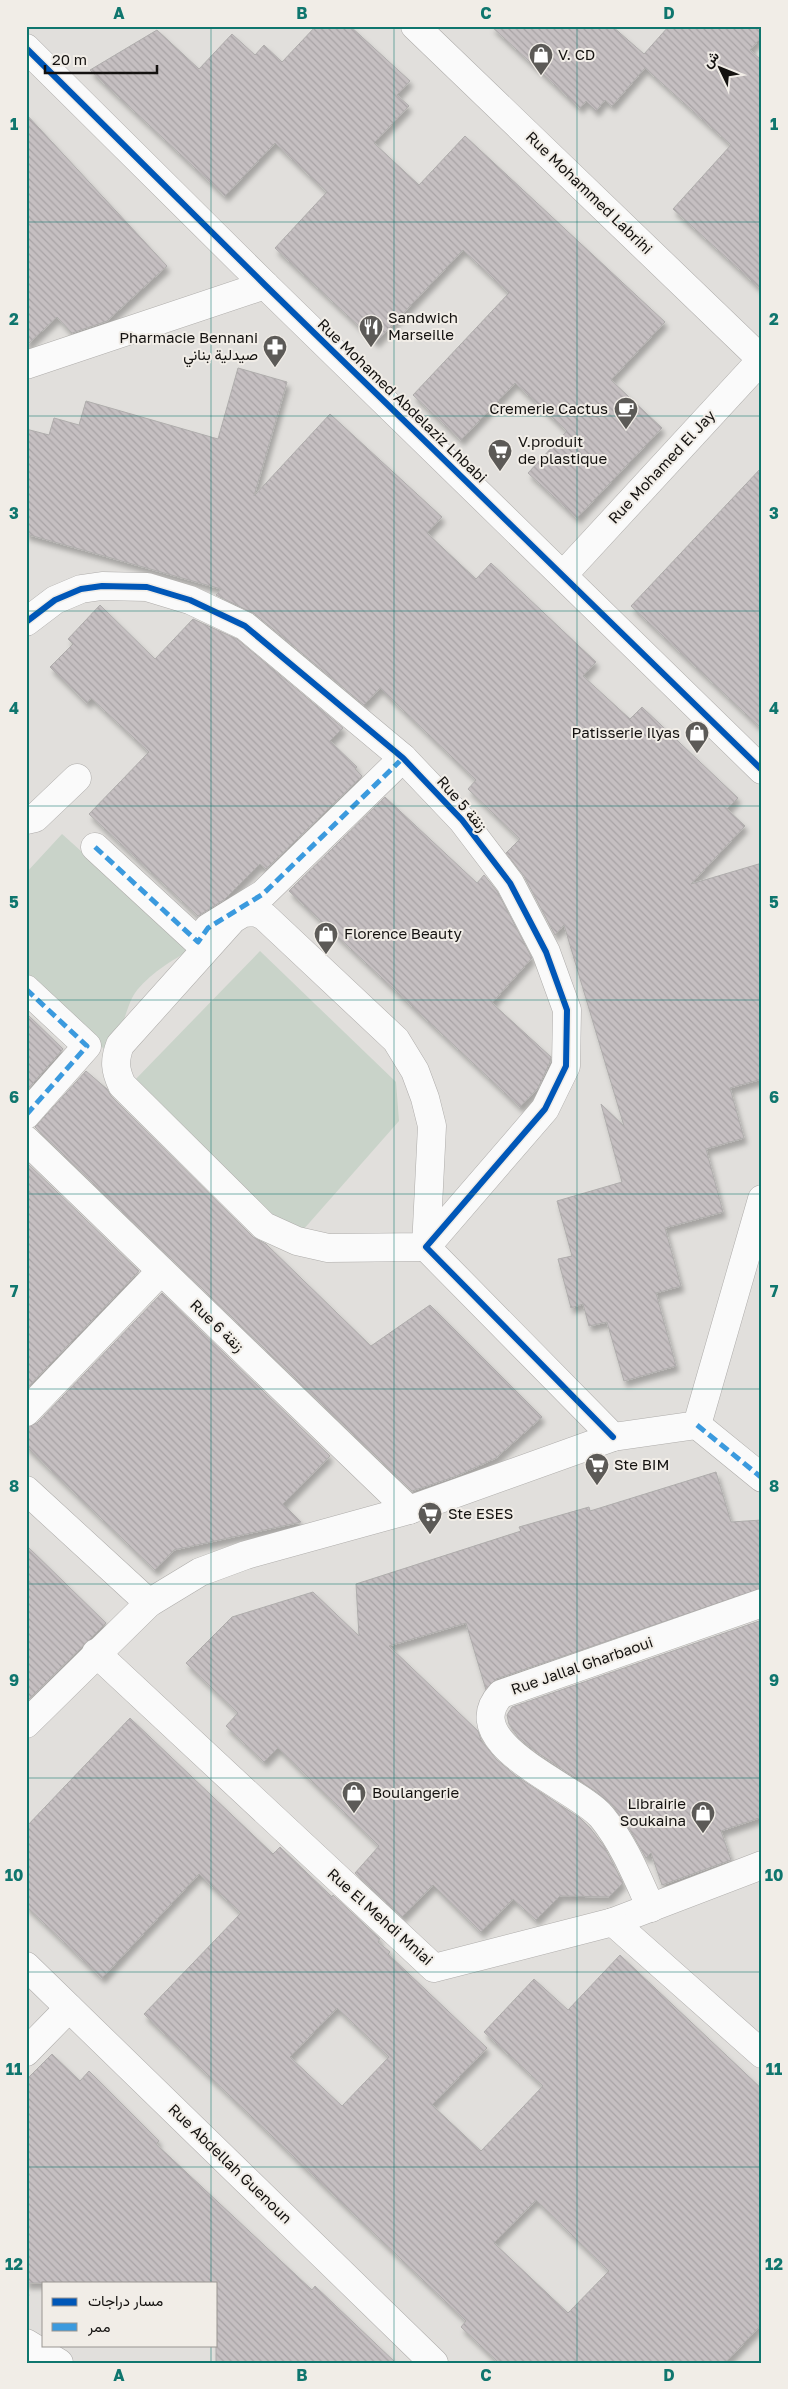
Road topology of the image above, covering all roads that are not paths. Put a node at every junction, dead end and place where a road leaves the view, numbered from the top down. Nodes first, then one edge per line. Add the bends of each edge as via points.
1 (415, 26) edge
2 (26, 48) edge
3 (265, 285) junction
4 (761, 359) edge
5 (26, 365) edge
6 (563, 575) junction
7 (26, 622) edge
8 (403, 758) junction
9 (762, 770) edge
10 (77, 778) dead end
11 (26, 820) edge
12 (95, 847) dead end
13 (26, 989) edge
14 (26, 1114) edge
15 (26, 1140) edge
16 (762, 1199) edge
17 (426, 1247) junction
18 (161, 1271) junction
19 (26, 1412) edge
20 (697, 1425) junction
21 (613, 1437) junction
22 (762, 1478) edge
23 (26, 1490) edge
24 (409, 1510) junction
25 (149, 1603) junction
26 (762, 1603) edge
27 (96, 1653) junction
28 (26, 1724) edge
29 (762, 1865) edge
30 (651, 1908) junction
31 (613, 1922) junction
32 (26, 1966) edge
33 (69, 2008) junction
34 (26, 2052) edge
35 (762, 2054) edge
36 (26, 2343) edge
37 (59, 2363) edge
38 (434, 2363) edge

1 - 4 street, Rue Mohammed Labrihi
2 - 3 street, Rue Mohamed Abdelaziz Lhbabi
3 - 5 street
3 - 6 street, Rue Mohamed Abdelaziz Lhbabi
4 - 6 street, Rue Mohamed El Jay
6 - 9 street, Rue Mohamed Abdelaziz Lhbabi
7 - 8 street, Rue 5 زنقة via 55,600 81,589 102,586 147,587 190,600 246,626
8 - 12 street via 263,894 208,928 198,942
8 - 17 street, Rue 5 زنقة via 462,820 510,883 546,952 568,1010 566,1066 545,1109
10 - 11 street via 36,818
13 - 14 street via 87,1046
15 - 18 street, Rue 6 زنقة
16 - 20 street
17 - 17 street via 432,1126 415,1071 396,1040 264,916 255,912 243,913 233,920 120,1045 114,1059 122,1085 264,1226 297,1241 328,1248
17 - 21 street
18 - 19 street
18 - 24 street, Rue 6 زنقة
20 - 21 street
20 - 22 street
21 - 24 street
23 - 25 street
24 - 25 street via 246,1555 200,1572
25 - 27 street
26 - 30 street, Rue Jallal Gharbaoui via 501,1694 490,1709 493,1729 510,1751 538,1774 590,1805 601,1816 632,1866
27 - 28 street
27 - 31 street, Rue El Mehdi Mniai via 434,1968
29 - 30 street, Rue El Mehdi Mniai
30 - 31 street, Rue El Mehdi Mniai
31 - 35 street
32 - 33 street, Rue Abdellah Guenoun
33 - 34 street
33 - 38 street, Rue Abdellah Guenoun
36 - 37 street

